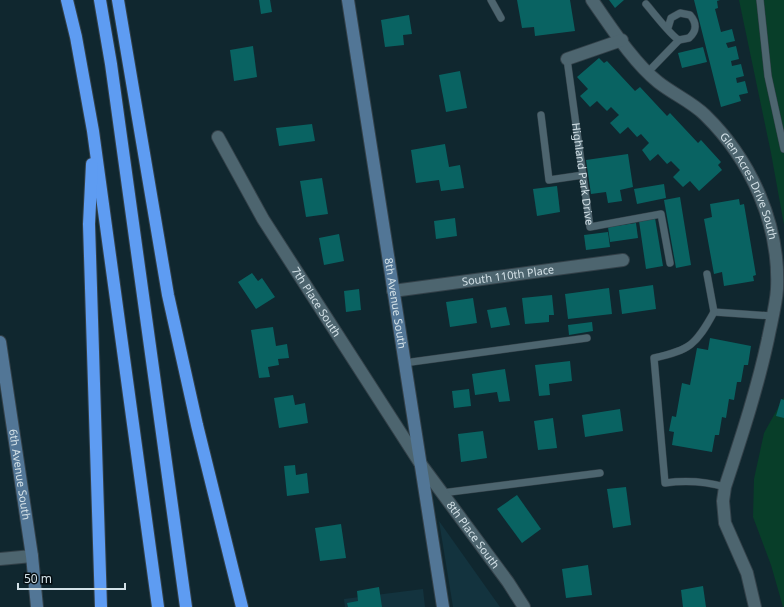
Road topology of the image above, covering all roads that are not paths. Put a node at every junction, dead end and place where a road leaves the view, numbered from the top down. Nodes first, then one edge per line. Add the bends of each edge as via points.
1 (67, 0) edge
2 (100, 0) edge
3 (118, 0) edge
4 (348, 0) edge
5 (491, 0) edge
6 (592, 0) edge
7 (760, 0) edge
8 (646, 4) dead end
9 (501, 18) dead end
10 (668, 28) junction
11 (622, 40) junction
12 (679, 40) junction
13 (567, 59) joint
14 (648, 73) junction
15 (541, 115) dead end
16 (93, 131) junction
17 (218, 137) dead end
18 (784, 149) edge
19 (583, 175) junction
20 (779, 248) edge
21 (623, 260) dead end
22 (670, 263) dead end
23 (707, 274) dead end
24 (393, 291) junction
25 (714, 312) junction
26 (773, 316) junction
27 (587, 338) dead end
28 (0, 342) edge
29 (404, 363) junction
30 (420, 463) junction
31 (600, 473) dead end
32 (725, 487) junction
33 (442, 492) junction
34 (32, 556) junction
35 (0, 559) edge
36 (37, 607) edge
37 (101, 607) edge
38 (158, 607) edge
39 (186, 607) edge
40 (242, 607) edge
41 (443, 607) edge
42 (524, 607) edge
43 (756, 607) edge

1 - 16 highway
2 - 39 highway
3 - 40 highway via 168,296
4 - 24 street, 8th Avenue South
5 - 9 lane
6 - 11 street, Glen Acres Drive South
7 - 18 lane via 768,76
8 - 10 lane
10 - 12 lane via 670,34
10 - 12 lane via 668,23 675,14 685,13 694,19 696,29 693,35
11 - 13 street, Highland Park Drive
11 - 14 street, Glen Acres Drive South
12 - 14 lane
13 - 19 lane, Highland Park Drive
14 - 20 street, Glen Acres Drive South via 704,115 736,151 767,211
15 - 19 lane via 550,180
16 - 37 highway via 89,224
16 - 38 highway
17 - 30 street, 7th Place South via 263,219
19 - 22 lane, Highland Park Drive via 590,227 661,214
20 - 26 street, Glen Acres Drive South
21 - 24 street, South 110th Place
23 - 25 lane
24 - 29 street, 8th Avenue South
25 - 26 lane
25 - 32 lane via 703,333 692,345 675,353 654,358 665,483 705,481
26 - 32 street, Glen Acres Drive South via 759,382
27 - 29 lane
28 - 34 street, 6th Avenue South
29 - 30 street, 8th Avenue South
30 - 33 street, 8th Place South
30 - 41 street, 8th Avenue South
31 - 33 lane
32 - 43 street, Glen Acres Drive South via 725,523 747,573
33 - 42 street, 8th Place South
34 - 35 street
34 - 36 street, 6th Avenue South

